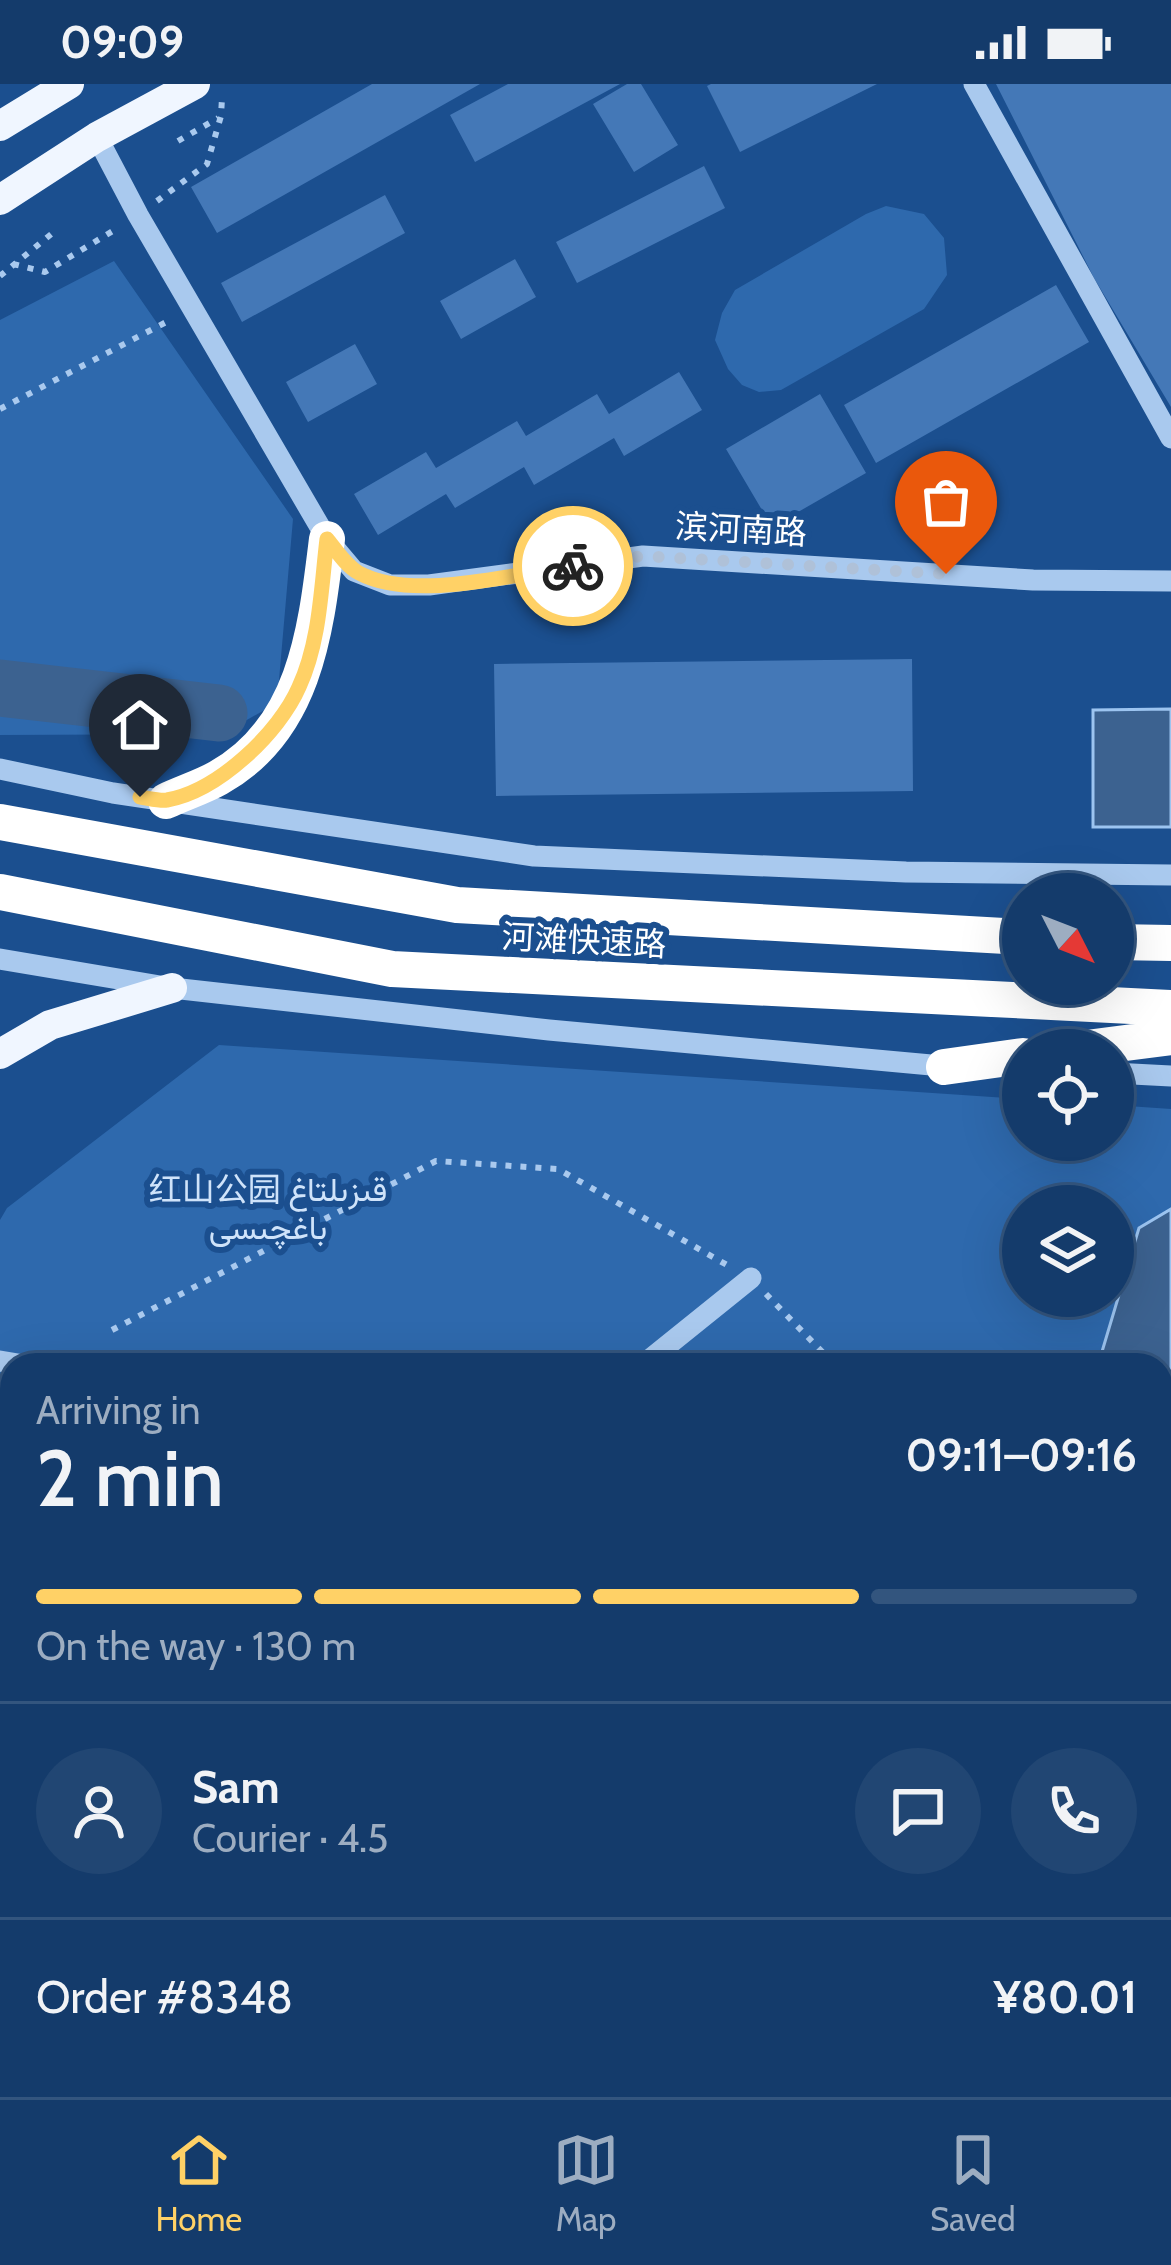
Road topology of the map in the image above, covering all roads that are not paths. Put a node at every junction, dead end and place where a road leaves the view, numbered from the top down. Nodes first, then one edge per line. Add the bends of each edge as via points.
1 (69, 84) edge
2 (195, 84) edge
3 (974, 84) edge
4 (0, 126) edge
5 (97, 137) junction
6 (0, 200) edge
7 (1171, 438) edge
8 (327, 539) junction
9 (1171, 581) edge
10 (0, 769) edge
11 (166, 800) junction
12 (0, 821) edge
13 (1171, 875) edge
14 (0, 892) edge
15 (1002, 936) edge
16 (1134, 942) edge
17 (1171, 943) edge
18 (0, 959) edge
19 (172, 988) junction
20 (1171, 1008) edge
21 (1171, 1037) edge
22 (1134, 1042) edge
23 (0, 1054) edge
24 (1002, 1059) edge
25 (944, 1066) junction
26 (1002, 1069) edge
27 (1134, 1074) edge
28 (1171, 1076) edge
29 (751, 1278) road end
30 (658, 1353) edge

1 - 4 main road
2 - 5 main road
3 - 7 street
5 - 6 main road
5 - 8 street, 滨河南路
8 - 9 street, 滨河南路 via 354,571 390,585 643,556
8 - 11 highway via 316,629 289,704 267,738 221,776
10 - 11 street
11 - 13 street via 534,856
12 - 15 highway, 河滩快速路 via 457,905
14 - 20 highway, 河滩快速路 via 392,969
16 - 17 highway
18 - 19 street
19 - 23 main road via 50,1024
19 - 25 street
21 - 22 highway
24 - 25 highway
25 - 26 street
27 - 28 street
29 - 30 street

